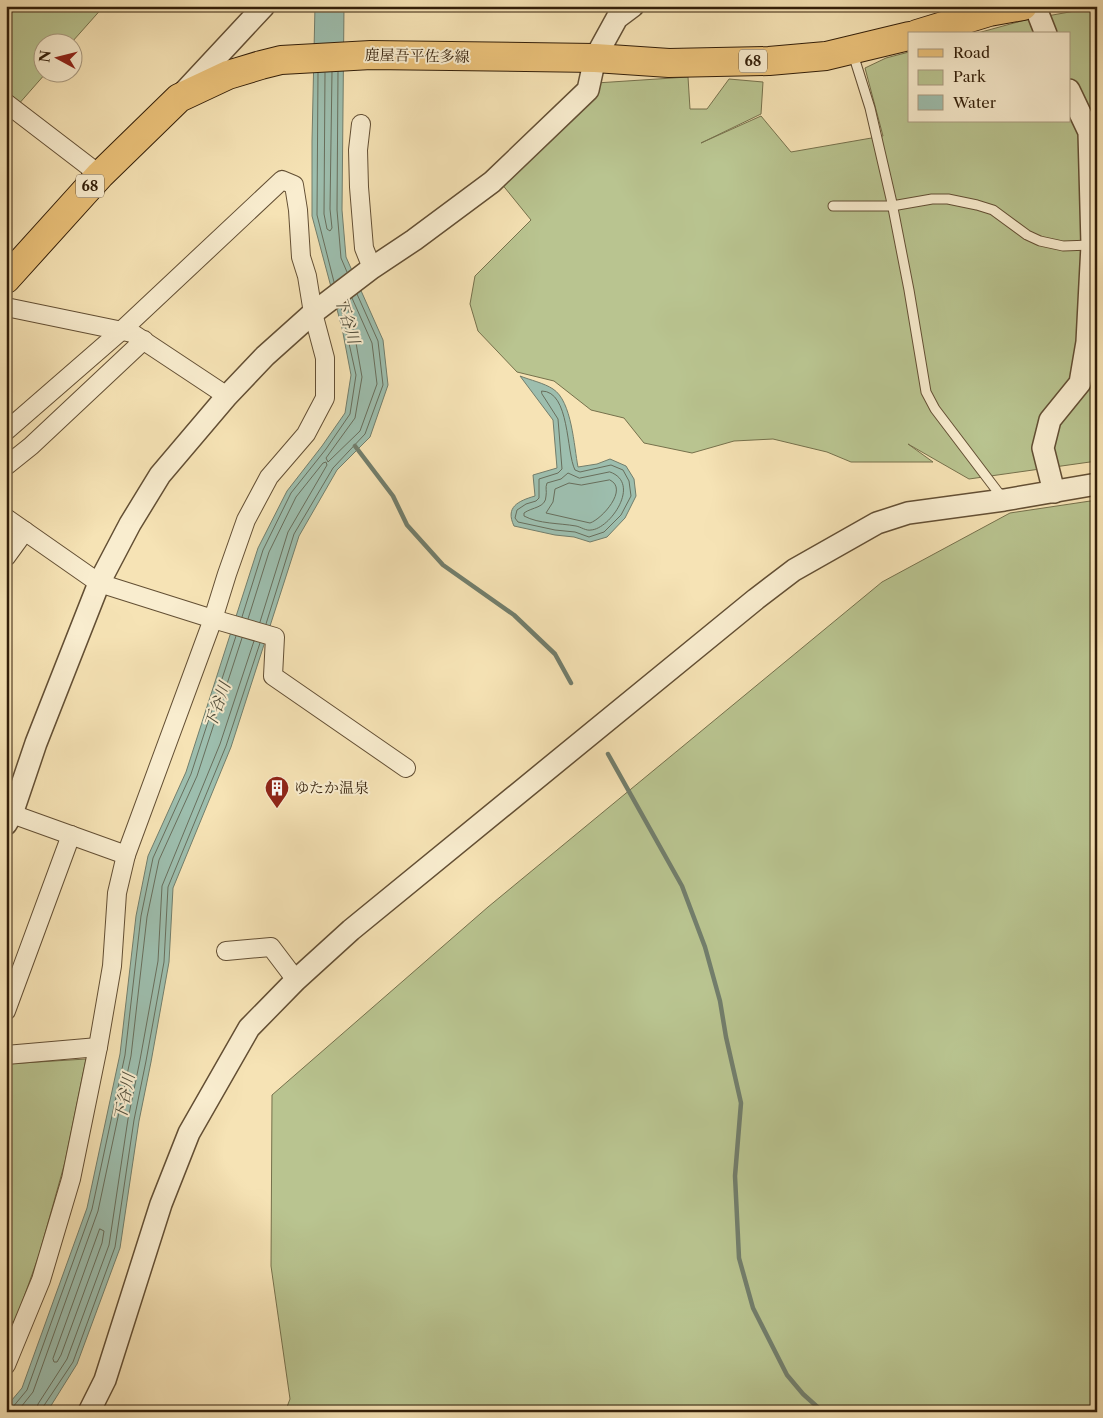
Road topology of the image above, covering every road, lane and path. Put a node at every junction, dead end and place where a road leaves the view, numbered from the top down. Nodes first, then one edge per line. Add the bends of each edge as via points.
1 (264, 6) edge
2 (633, 6) edge
3 (1022, 6) edge
4 (1036, 6) edge
5 (923, 32) edge
6 (1045, 32) edge
7 (908, 36) edge
8 (852, 50) junction
9 (595, 58) junction
10 (1070, 92) edge
11 (179, 98) junction
12 (6, 103) edge
13 (362, 124) dead end
14 (100, 175) junction
15 (834, 206) dead end
16 (892, 206) junction
17 (1092, 245) junction
18 (372, 268) junction
19 (6, 279) edge
20 (6, 307) edge
21 (314, 313) junction
22 (121, 331) junction
23 (144, 340) junction
24 (227, 396) junction
25 (6, 431) edge
26 (6, 466) edge
27 (1097, 484) edge
28 (1054, 492) junction
29 (1004, 500) junction
30 (6, 518) edge
31 (25, 531) junction
32 (6, 557) edge
33 (100, 583) junction
34 (213, 619) junction
35 (406, 768) dead end
36 (8, 816) edge
37 (71, 835) junction
38 (126, 855) junction
39 (226, 951) dead end
40 (296, 980) junction
41 (6, 1011) edge
42 (98, 1047) junction
43 (6, 1056) edge
44 (10, 1342) edge
45 (6, 1365) edge
46 (89, 1412) edge

1 - 11 street
2 - 9 street via 617,18
3 - 5 main road via 988,12
4 - 6 street
7 - 8 main road, 鹿屋吾平佐多線 / 68
8 - 9 main road, 鹿屋吾平佐多線 / 68 via 826,56 769,61 669,63
8 - 16 lane via 870,108
9 - 11 main road, 鹿屋吾平佐多線 / 68 via 372,55 280,60 228,75
9 - 18 street via 588,90 492,182
10 - 17 street via 1089,132
11 - 14 main road, 鹿屋吾平佐多線 / 68
12 - 14 street
13 - 18 street via 358,150 361,214 364,248
14 - 19 main road, 鹿屋吾平佐多線 / 68
15 - 16 lane
16 - 17 lane via 948,199 993,210 1040,241 1063,246
16 - 29 lane via 926,392 935,409
17 - 28 street via 1086,368 1080,383 1050,420 1042,448
18 - 21 street
20 - 22 street
21 - 22 street via 301,257 294,185 282,180
21 - 24 street via 265,356
21 - 34 street via 325,358 325,398 306,434 268,477 246,520
22 - 23 street
22 - 25 street
23 - 24 street
23 - 26 street
24 - 33 street via 160,475
27 - 28 street
28 - 29 street
29 - 40 street via 908,513 877,523 794,570 351,930
30 - 31 street
31 - 32 street
31 - 33 street
33 - 34 street
33 - 36 street
34 - 35 street via 275,637 273,676
34 - 38 street
36 - 37 street
37 - 38 street
37 - 41 street
38 - 42 street via 117,893 112,966
39 - 40 street via 271,947
40 - 46 street via 250,1028 189,1133 161,1204 104,1380
42 - 43 street
42 - 44 street via 71,1179 41,1280
44 - 45 street

